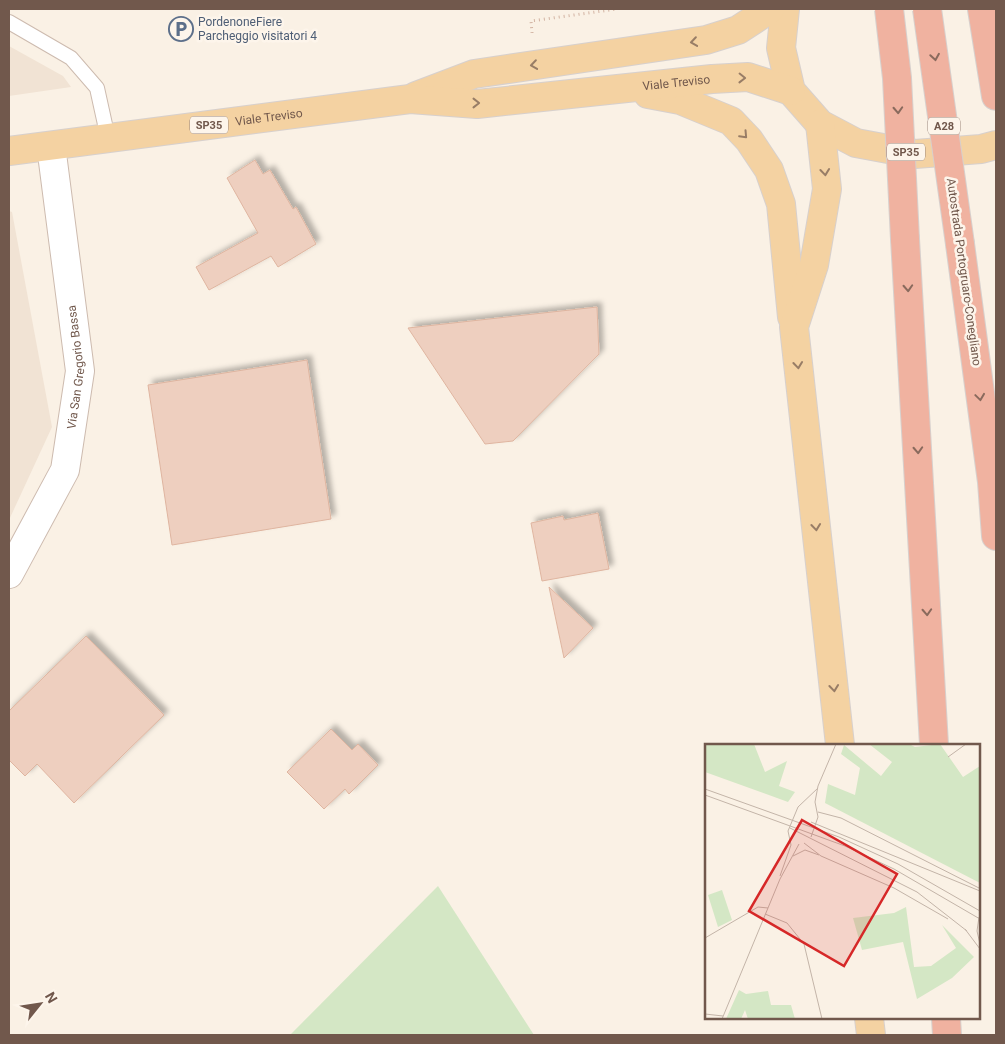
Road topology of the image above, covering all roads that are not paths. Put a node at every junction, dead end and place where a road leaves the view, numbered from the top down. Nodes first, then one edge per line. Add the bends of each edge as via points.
1 (770, 9) edge
2 (785, 9) edge
3 (889, 9) edge
4 (927, 9) edge
5 (982, 9) edge
6 (9, 22) edge
7 (619, 89) junction
8 (791, 91) junction
9 (996, 96) edge
10 (410, 99) junction
11 (820, 124) junction
12 (108, 138) junction
13 (996, 145) edge
14 (51, 146) junction
15 (9, 151) edge
16 (794, 328) junction
17 (996, 536) edge
18 (9, 574) edge
19 (840, 744) edge
20 (934, 744) edge
21 (869, 1019) edge
22 (946, 1019) edge
23 (871, 1035) edge
24 (946, 1035) edge

1 -> 10 main road, Viale Treviso / SP35 via 738,30 706,40 474,74
2 - 8 main road, SP35 via 781,48
3 -> 20 highway, bridge via 897,78
4 -> 17 highway, Autostrada Portogruaro-Conegliano / A28, bridge via 992,482
5 - 9 highway
6 - 12 lane via 71,58 97,88
7 -> 8 main road, Viale Treviso / SP35 via 748,77
10 -> 7 main road, Viale Treviso / SP35 via 477,104
7 -> 16 main road via 680,100 731,121 749,140 769,170 781,204
8 - 11 main road, SP35
10 - 12 main road, Viale Treviso / SP35
11 - 13 main road, SP35 via 856,143 915,154
11 -> 16 main road via 827,189 814,265
12 - 14 main road, Viale Treviso / SP35
14 - 15 main road, Viale Treviso / SP35
14 - 18 street, Via San Gregorio Bassa via 80,371 65,470
16 -> 19 main road
21 - 23 main road
22 - 24 highway

